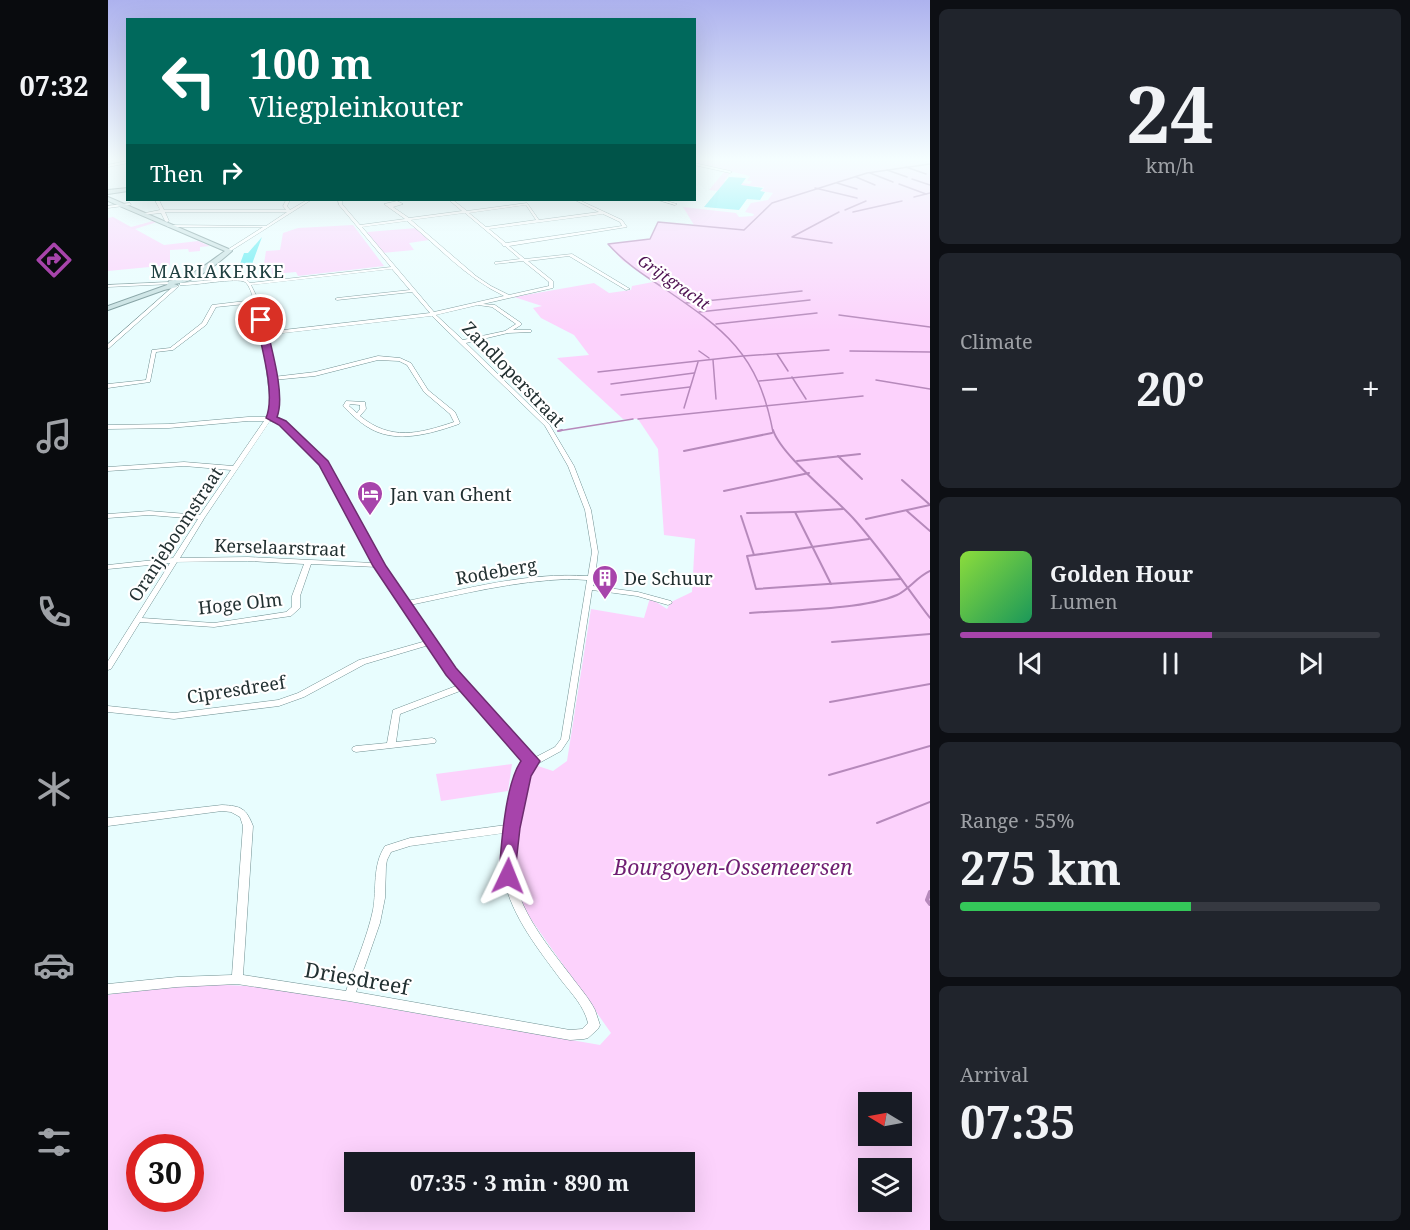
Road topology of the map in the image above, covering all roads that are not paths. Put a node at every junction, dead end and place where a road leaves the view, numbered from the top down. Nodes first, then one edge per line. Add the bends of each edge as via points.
1 (153, 216) edge
2 (166, 216) edge
3 (280, 216) edge
4 (351, 216) edge
5 (406, 216) edge
6 (437, 216) edge
7 (473, 216) edge
8 (536, 216) edge
9 (576, 216) edge
10 (610, 216) edge
11 (412, 220) junction
12 (538, 221) junction
13 (168, 223) junction
14 (179, 226) junction
15 (265, 226) junction
16 (359, 226) junction
17 (485, 228) junction
18 (207, 240) junction
19 (504, 245) junction
20 (231, 248) junction
21 (522, 260) junction
22 (498, 263) dead end
23 (391, 268) junction
24 (176, 284) junction
25 (249, 284) junction
26 (108, 286) edge
27 (628, 289) dead end
28 (411, 291) junction
29 (508, 296) junction
30 (337, 299) dead end
31 (486, 300) junction
32 (257, 301) junction
33 (472, 305) junction
34 (493, 306) junction
35 (108, 308) edge
36 (432, 313) junction
37 (519, 324) junction
38 (528, 331) junction
39 (507, 332) junction
40 (263, 334) junction
41 (534, 335) dead end
42 (463, 342) junction
43 (108, 347) edge
44 (272, 379) junction
45 (108, 386) edge
46 (357, 416) dead end
47 (271, 418) junction
48 (108, 427) edge
49 (236, 468) junction
50 (108, 469) edge
51 (108, 516) edge
52 (202, 517) junction
53 (175, 560) junction
54 (308, 562) junction
55 (379, 566) junction
56 (108, 567) edge
57 (592, 578) junction
58 (590, 588) junction
59 (668, 603) dead end
60 (406, 604) junction
61 (138, 620) junction
62 (430, 642) junction
63 (112, 654) edge
64 (108, 667) edge
65 (461, 687) junction
66 (108, 709) edge
67 (432, 741) dead end
68 (391, 746) junction
69 (356, 749) dead end
70 (532, 761) junction
71 (108, 822) edge
72 (512, 828) junction
73 (237, 979) junction
74 (108, 989) edge
75 (349, 996) junction

1 - 13 street
2 - 13 street
3 - 15 street
4 - 16 street, Zandloperstraat
5 - 11 street
6 - 11 street
7 - 17 street
8 - 12 street
9 - 12 street
10 - 19 street via 624,224 622,229
11 - 16 street
11 - 29 street via 482,284
12 - 17 street
13 - 14 street
13 - 18 street
14 - 15 street
14 - 18 street
15 - 20 street
16 - 23 street, Zandloperstraat
17 - 19 street
18 - 20 street
19 - 21 street
20 - 24 street
21 - 22 street
21 - 27 street via 570,255
21 - 29 street via 553,285
23 - 25 street
23 - 28 street, Zandloperstraat
24 - 25 street via 202,285 232,279
24 - 26 street
24 - 35 street
24 - 43 street
25 - 32 street
28 - 30 street
28 - 36 street, Zandloperstraat
29 - 31 street
31 - 33 street
31 - 34 street
32 - 40 street
32 - 45 street via 214,306 204,324 154,363 148,381
33 - 34 street
33 - 36 street
34 - 37 street
36 - 40 street
36 - 42 street, Zandloperstraat
37 - 38 street
37 - 39 street
38 - 39 street
38 - 41 street
39 - 42 street
40 - 44 street
42 - 57 street, Zandloperstraat via 541,419 561,447 584,497 593,528
44 - 46 street via 315,374 373,359 399,360 409,364 426,391 453,413 457,423 404,436 370,426
44 - 47 street
47 - 48 street
47 - 49 street, Oranjeboomstraat
47 - 55 street via 282,423 324,463
49 - 50 street via 184,464
49 - 52 street, Oranjeboomstraat
51 - 52 street via 148,513
52 - 53 street, Oranjeboomstraat
53 - 54 street, Kerselaarstraat
53 - 56 street, Kerselaarstraat
53 - 61 street, Oranjeboomstraat
54 - 55 street, Kerselaarstraat
54 - 61 street, Hoge Olm via 296,596 296,608 288,614 214,625
55 - 60 street
57 - 58 street, Zandloperstraat
57 - 60 street, Rodeberg via 565,575 529,579
58 - 59 street via 638,594
58 - 70 street, Zandloperstraat via 565,739 558,749
60 - 62 street
61 - 63 street, Oranjeboomstraat
62 - 65 street
62 - 66 street, Cipresdreef via 362,662 279,703 174,716
63 - 64 street, Oranjeboomstraat
65 - 68 street via 396,712
65 - 70 street
67 - 68 street
68 - 69 street
70 - 72 street via 523,776
71 - 73 street via 222,808 244,815 248,826
72 - 75 street via 410,842 388,849 380,864 381,896 375,923
72 - 75 street, Driesdreef via 507,857 512,891 590,1010 594,1024 584,1034 570,1035
73 - 74 street, Driesdreef
73 - 75 street, Driesdreef

